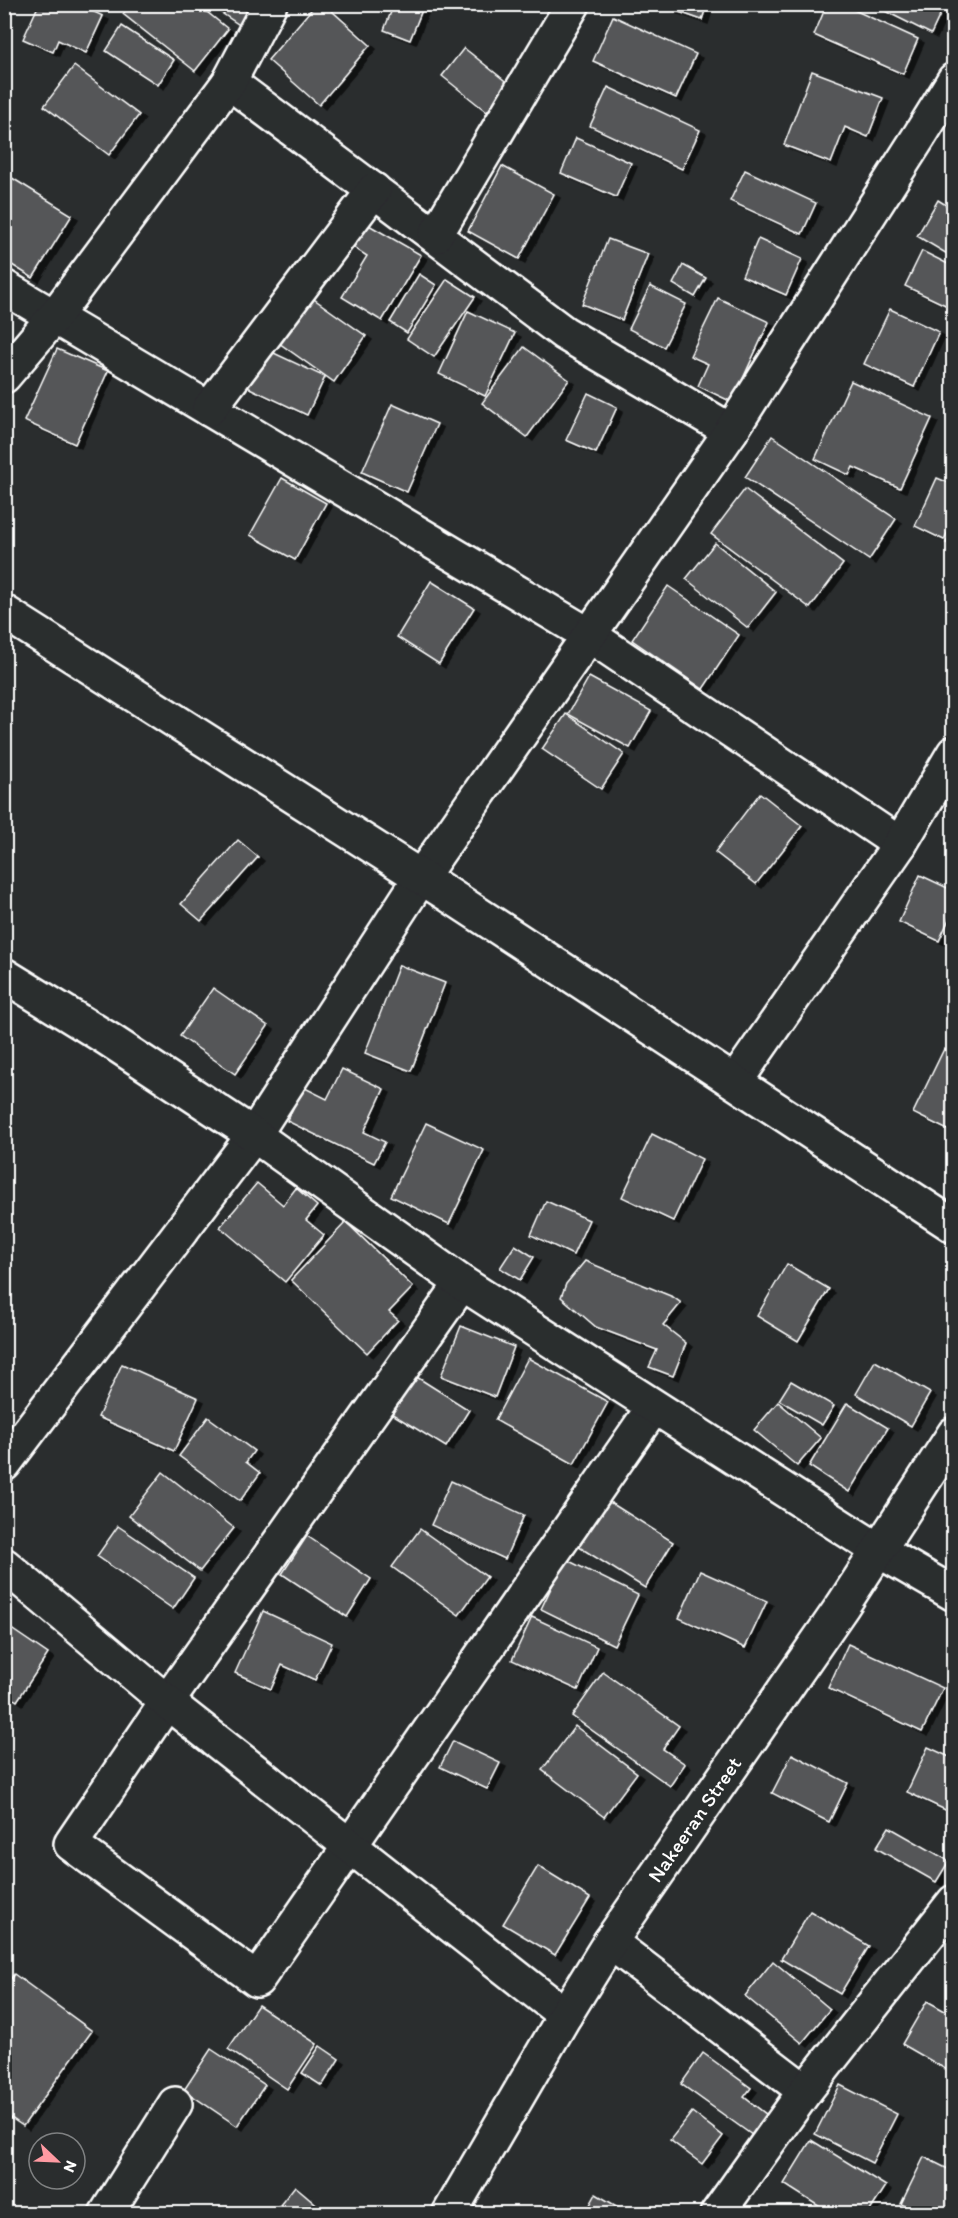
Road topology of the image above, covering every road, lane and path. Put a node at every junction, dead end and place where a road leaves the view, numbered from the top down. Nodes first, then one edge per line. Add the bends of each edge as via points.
1 (270, 4) edge
2 (573, 4) edge
3 (954, 80) edge
4 (230, 81) junction
5 (374, 190) junction
6 (435, 236) junction
7 (4, 287) edge
8 (54, 317) junction
9 (4, 376) edge
10 (208, 409) junction
11 (731, 431) junction
12 (4, 612) edge
13 (589, 635) junction
14 (954, 753) edge
15 (900, 844) junction
16 (421, 877) junction
17 (4, 975) edge
18 (735, 1083) junction
19 (254, 1136) junction
20 (954, 1226) edge
21 (462, 1283) junction
22 (653, 1408) junction
23 (954, 1434) edge
24 (4, 1464) edge
25 (878, 1550) junction
26 (4, 1565) edge
27 (954, 1594) edge
28 (167, 1702) junction
29 (350, 1846) junction
30 (954, 1902) edge
31 (610, 1942) junction
32 (565, 2015) junction
33 (805, 2091) junction
34 (175, 2104) dead end
35 (106, 2214) edge
36 (449, 2214) edge
37 (717, 2214) edge

1 - 4 street
2 - 6 street
3 - 11 street
4 - 5 street
4 - 8 street
5 - 6 street
5 - 10 street
6 - 11 street via 564,333
7 - 8 street
8 - 9 street
8 - 10 street
10 - 13 street
11 - 13 street
12 - 16 street
13 - 15 street
13 - 16 street
14 - 15 street
15 - 18 street
16 - 18 street
16 - 19 street
17 - 19 street
18 - 20 street
19 - 21 street
19 - 24 street
21 - 22 street
21 - 28 street
22 - 25 street
22 - 29 street
23 - 25 street, Nakeeran Street
25 - 27 street
25 - 31 street, Nakeeran Street
26 - 28 street
28 - 29 street
28 - 29 street via 71,1844 258,1980
29 - 32 street
30 - 33 street
31 - 32 street, Nakeeran Street
31 - 33 street
32 - 36 street, Nakeeran Street
33 - 37 street
34 - 35 street

